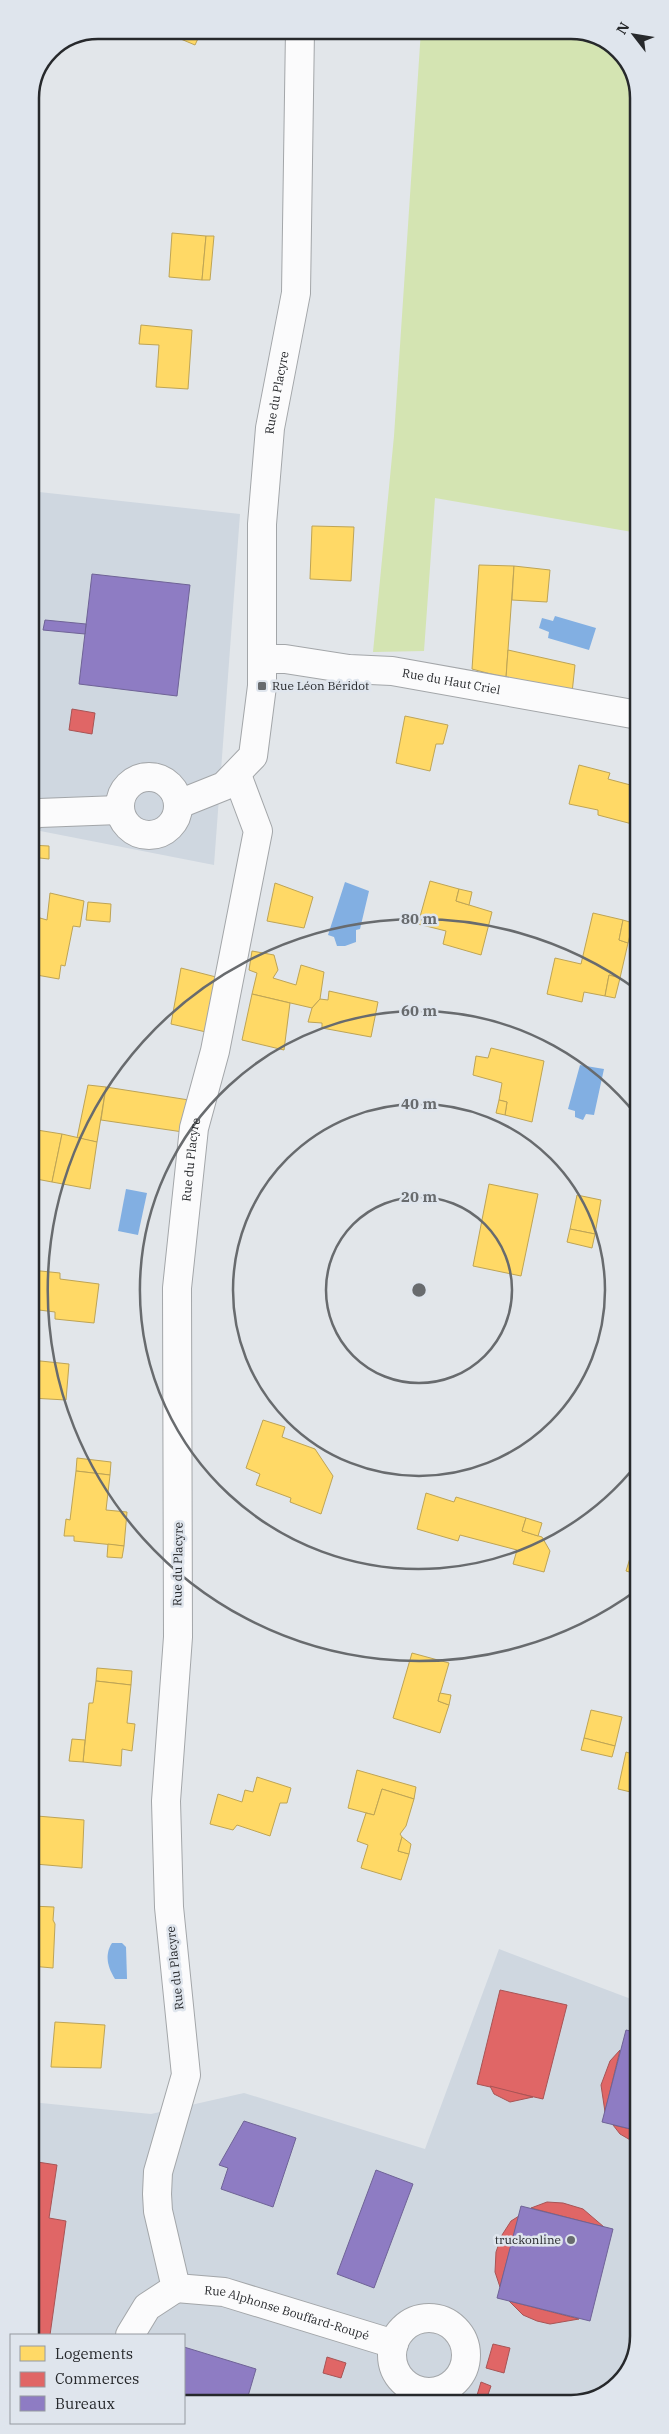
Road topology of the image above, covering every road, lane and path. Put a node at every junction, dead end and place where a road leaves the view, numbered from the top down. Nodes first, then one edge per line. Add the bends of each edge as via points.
1 (300, 39) edge
2 (263, 659) junction
3 (630, 714) edge
4 (245, 766) junction
5 (178, 804) junction
6 (119, 810) junction
7 (39, 813) edge
8 (176, 2288) junction
9 (131, 2334) edge
10 (394, 2344) dead end

1 - 2 street, Rue du Placyre via 296,293 270,428 262,524
2 - 3 street, Rue du Haut Criel via 392,671
2 - 4 street, Rue du Placyre via 262,686
4 - 5 street via 224,786
4 - 8 street, Rue du Placyre via 258,832 215,1051 194,1128 177,1288 178,1637 166,1801 170,1907 186,2075 158,2172 157,2194
5 - 6 street via 175,822 161,834 142,836 126,827
5 - 6 street via 173,789 161,779 146,776 131,782 121,794
6 - 7 street
8 - 9 street via 147,2307
8 - 10 street, Rue Alphonse Bouffard-Roupé via 224,2292

